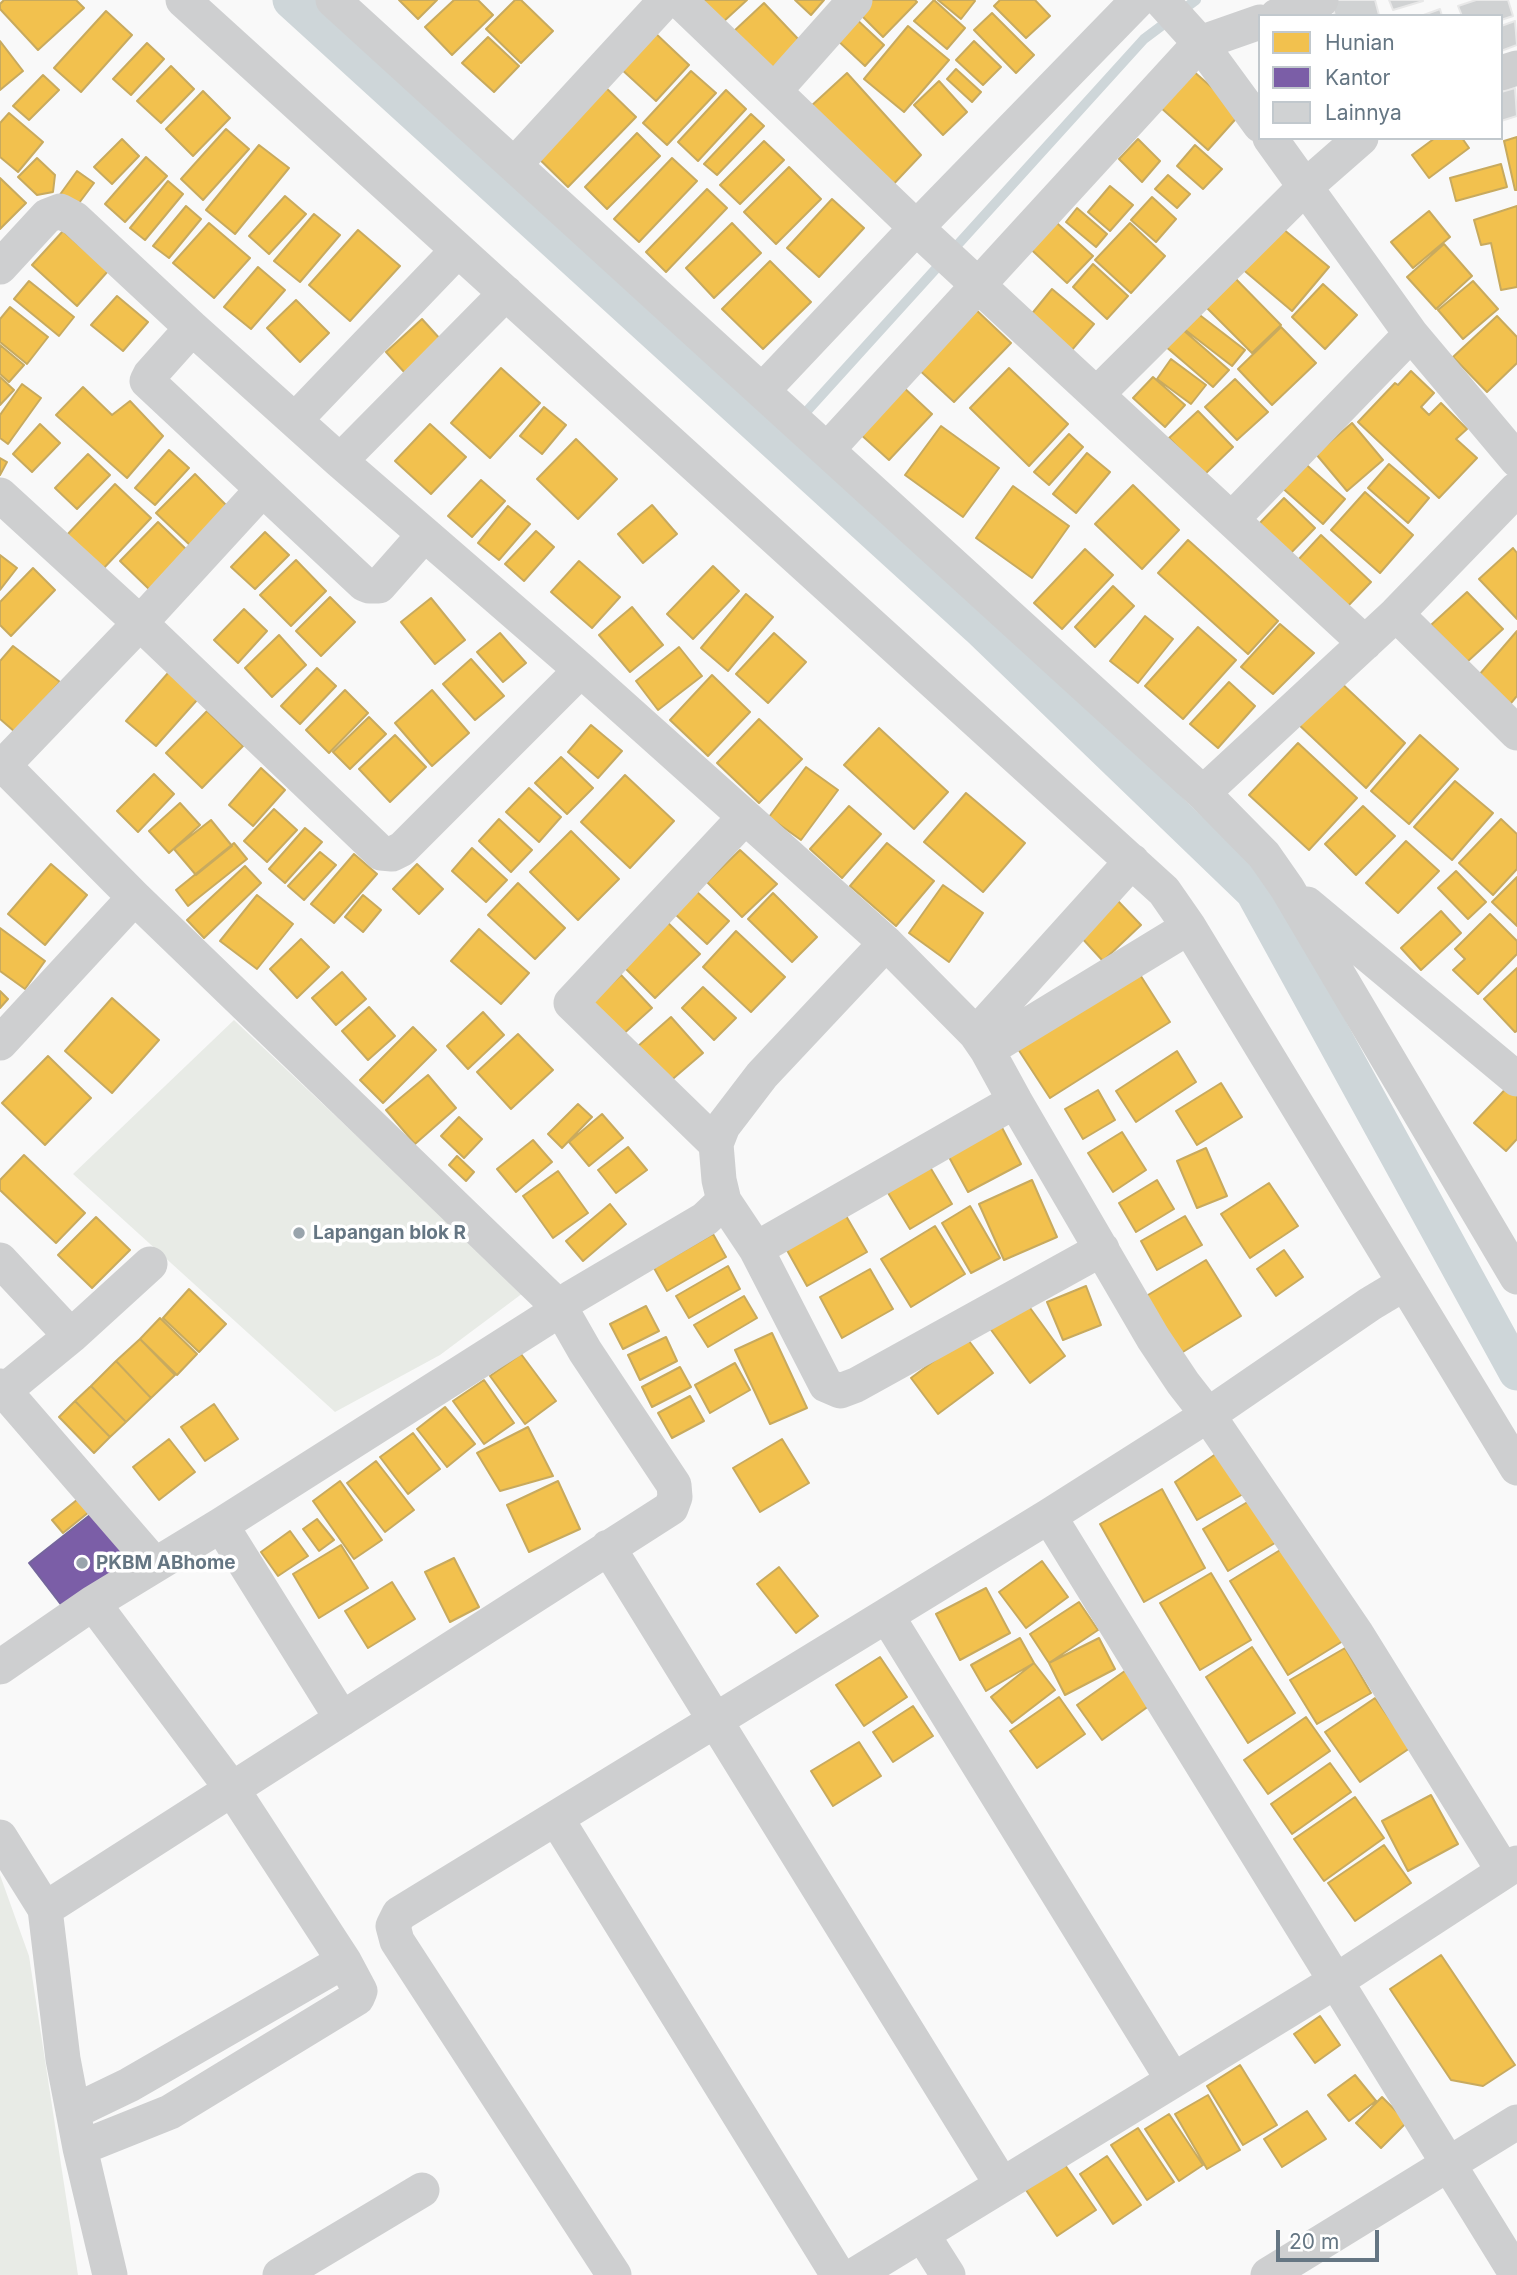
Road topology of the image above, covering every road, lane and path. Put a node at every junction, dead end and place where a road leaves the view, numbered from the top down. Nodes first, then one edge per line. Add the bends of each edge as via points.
1 (183, 0) edge
2 (333, 0) edge
3 (666, 0) edge
4 (679, 0) edge
5 (855, 0) edge
6 (1138, 0) edge
7 (1161, 0) edge
8 (1321, 0) edge
9 (1282, 14) edge
10 (1258, 22) edge
11 (1195, 38) junction
12 (775, 90) junction
13 (1258, 122) edge
14 (1271, 140) edge
15 (1359, 140) edge
16 (515, 164) junction
17 (1305, 187) junction
18 (921, 232) junction
19 (458, 250) junction
20 (0, 267) edge
21 (975, 280) junction
22 (506, 293) junction
23 (192, 328) junction
24 (1411, 334) junction
25 (766, 393) junction
26 (1097, 394) junction
27 (295, 420) junction
28 (824, 447) junction
29 (1517, 460) edge
30 (340, 461) junction
31 (1517, 489) edge
32 (262, 490) junction
33 (0, 495) edge
34 (1232, 519) junction
35 (424, 535) junction
36 (1396, 614) junction
37 (140, 623) junction
38 (1365, 643) junction
39 (581, 670) junction
40 (1517, 733) edge
41 (1, 766) edge
42 (1203, 793) junction
43 (744, 818) junction
44 (1132, 861) junction
45 (1287, 888) junction
46 (123, 910) dead end
47 (1189, 927) junction
48 (886, 943) junction
49 (981, 1042) junction
50 (0, 1043) edge
51 (1517, 1079) edge
52 (1015, 1101) junction
53 (716, 1144) junction
54 (724, 1201) junction
55 (1506, 1231) edge
56 (756, 1249) junction
57 (1102, 1249) junction
58 (0, 1260) edge
59 (150, 1264) dead end
60 (1517, 1277) edge
61 (1405, 1283) junction
62 (561, 1309) junction
63 (71, 1336) junction
64 (2, 1388) edge
65 (1208, 1415) junction
66 (1517, 1468) edge
67 (1049, 1517) junction
68 (221, 1525) junction
69 (608, 1547) junction
70 (155, 1565) junction
71 (93, 1603) junction
72 (887, 1616) junction
73 (1, 1665) edge
74 (342, 1719) junction
75 (715, 1720) junction
76 (232, 1789) junction
77 (556, 1818) junction
78 (0, 1837) edge
79 (1510, 1866) edge
80 (45, 1909) junction
81 (344, 1961) junction
82 (1336, 1981) junction
83 (1173, 2080) junction
84 (74, 2112) junction
85 (1517, 2122) edge
86 (80, 2148) junction
87 (1449, 2164) junction
88 (1002, 2185) junction
89 (422, 2190) dead end
90 (922, 2234) junction
91 (110, 2275) edge
92 (280, 2275) edge
93 (614, 2275) edge
94 (838, 2275) edge
95 (855, 2275) edge
96 (948, 2275) edge
97 (1268, 2275) edge
98 (1517, 2275) edge

1 - 19 street
2 - 16 street
3 - 16 street
4 - 12 street
5 - 12 street
6 - 18 street
7 - 11 street
8 - 9 street
10 - 11 street
11 - 13 street
11 - 21 street
12 - 18 street
14 - 17 street
15 - 17 street
16 - 25 street
17 - 24 street
17 - 26 street
18 - 21 street
18 - 25 street
19 - 22 street
19 - 27 street
20 - 23 street via 47,216 60,211 75,219
21 - 26 street
21 - 28 street
22 - 30 street
22 - 44 street
23 - 27 street
23 - 32 street via 147,381
24 - 29 street
24 - 34 street
25 - 28 street
26 - 34 street
27 - 30 street
28 - 42 street
30 - 35 street
31 - 36 street
32 - 35 street via 369,586 379,586
32 - 37 street
33 - 37 street
34 - 38 street
35 - 39 street
36 - 38 street
36 - 40 street
37 - 39 street via 381,853 402,849
37 - 41 street
38 - 42 street
39 - 43 street
41 - 62 street
42 - 45 street via 1264,855
43 - 48 street
43 - 53 street via 571,1003
44 - 47 street via 1164,891
44 - 49 street
45 - 51 street
45 - 55 street
46 - 50 street
47 - 49 street
47 - 61 street
48 - 49 street
48 - 53 street via 762,1075 723,1126
49 - 52 street
52 - 56 street
52 - 57 street
53 - 54 street
54 - 56 street
54 - 62 street via 705,1219 571,1298
55 - 60 street
56 - 57 street via 826,1385 839,1391
57 - 65 street via 1153,1338
58 - 63 street
59 - 63 street
61 - 65 street
61 - 66 street
62 - 68 street
62 - 69 street via 674,1485 676,1497 671,1507
63 - 64 street
64 - 70 street
65 - 67 street
65 - 79 street
67 - 72 street
67 - 82 street
68 - 70 street
68 - 74 street
69 - 74 street
69 - 75 street
70 - 71 street
71 - 73 street
71 - 76 street
72 - 75 street
72 - 83 street
74 - 76 street
75 - 77 street
75 - 88 street
76 - 80 street
76 - 81 street
77 - 93 street via 398,1914 393,1926 397,1941
77 - 94 street
78 - 80 street
79 - 82 street
80 - 84 street
81 - 84 street
81 - 86 street via 359,1986 357,1998 170,2112
82 - 83 street
82 - 87 street
83 - 88 street
84 - 86 street
85 - 87 street
86 - 91 street
87 - 97 street
87 - 98 street
88 - 90 street
89 - 92 street
90 - 95 street
90 - 96 street

